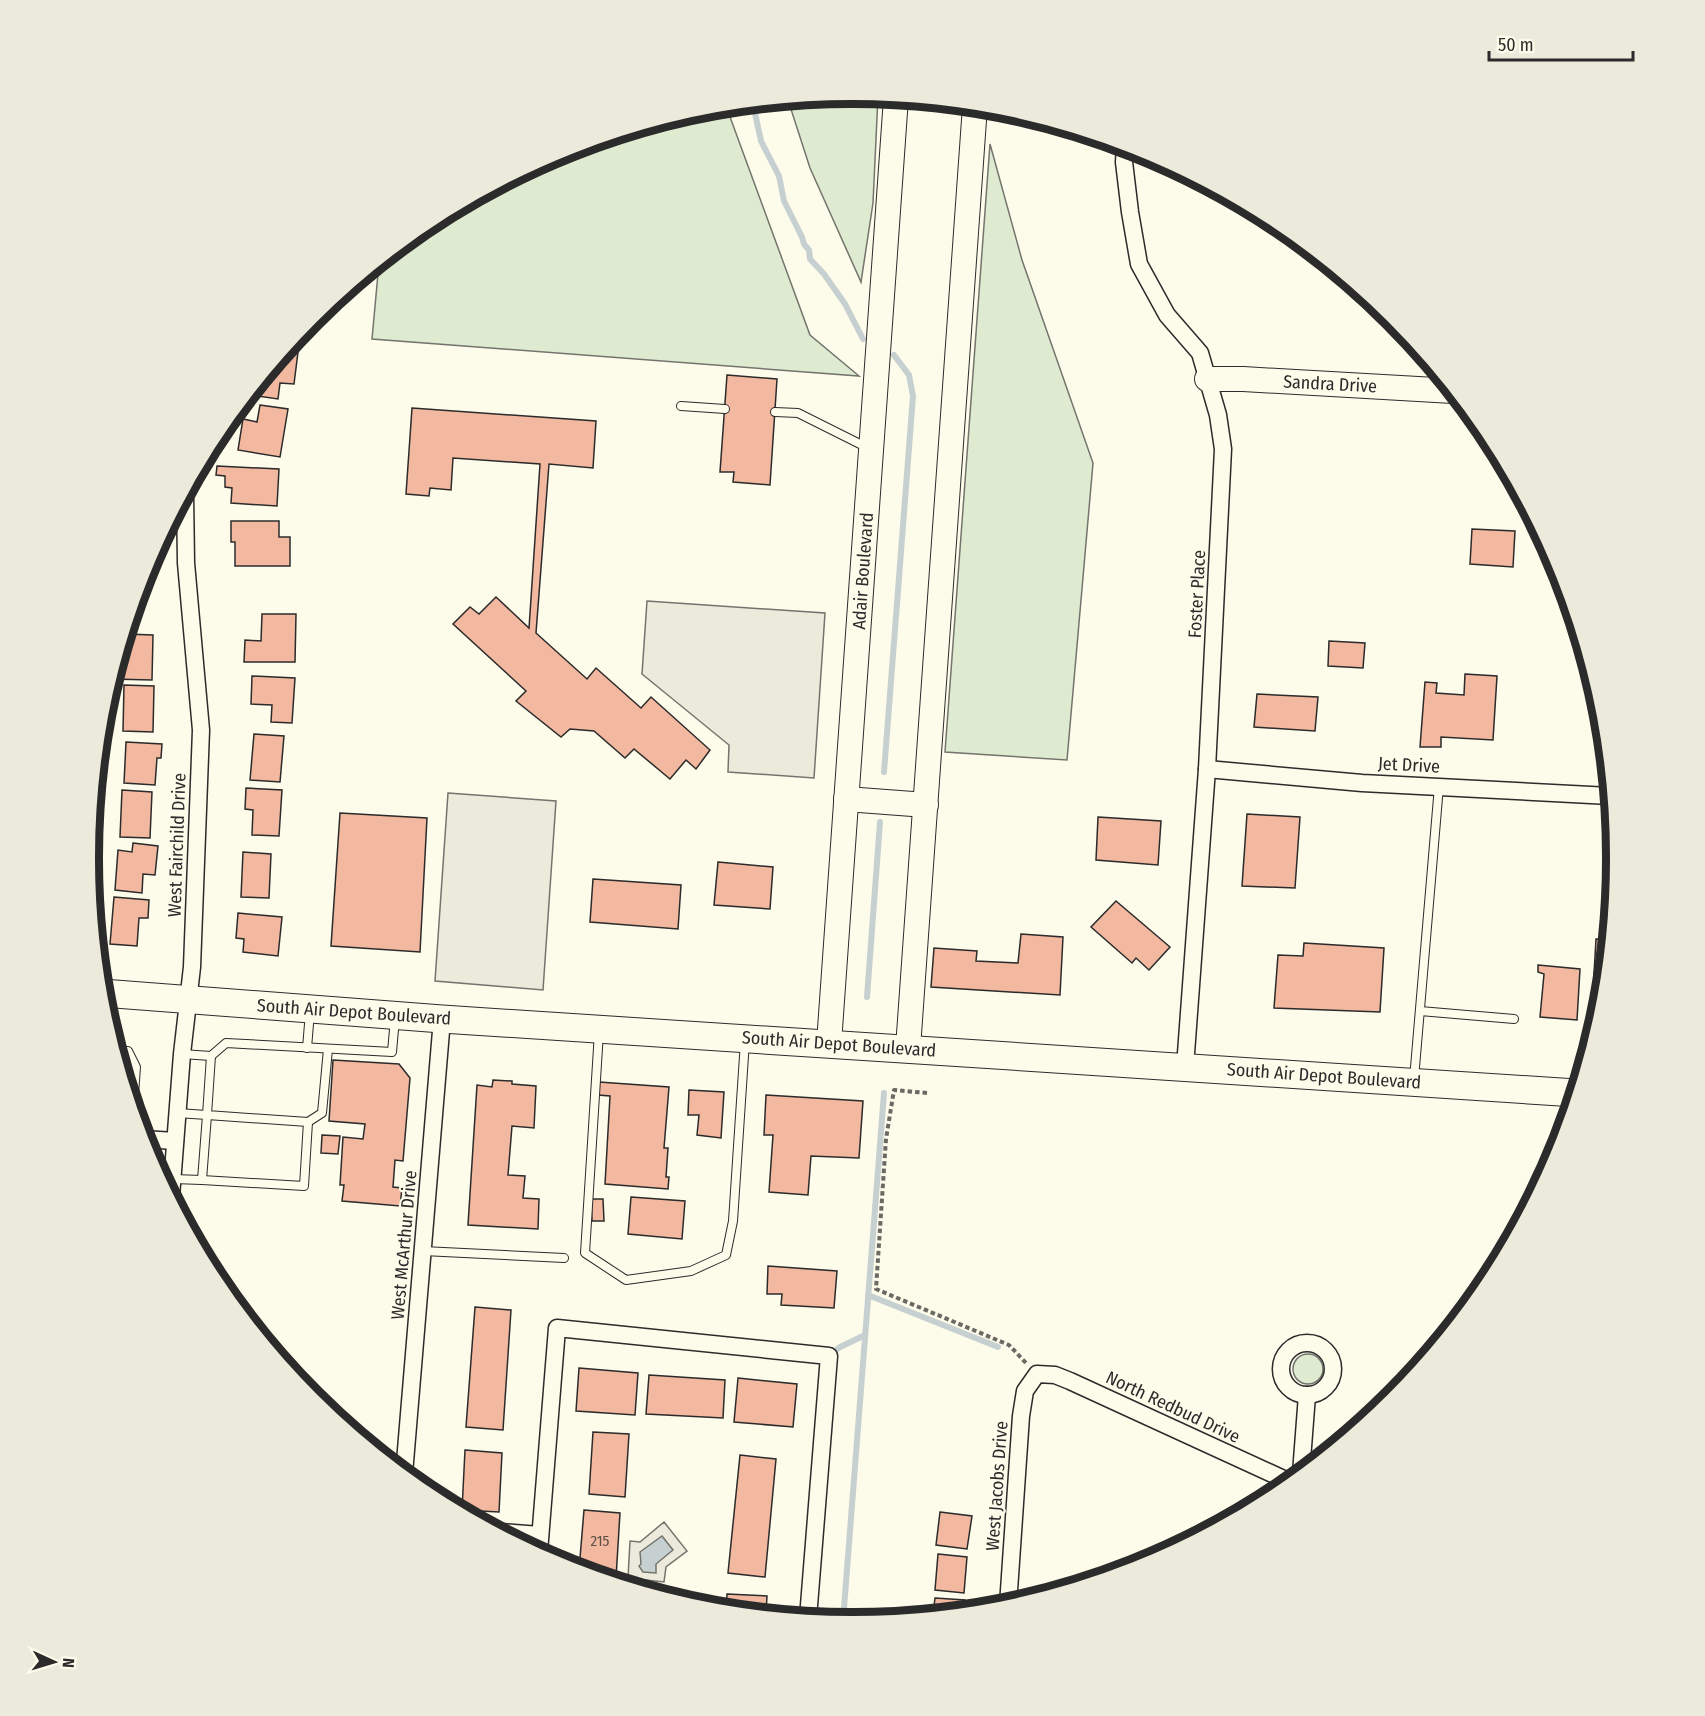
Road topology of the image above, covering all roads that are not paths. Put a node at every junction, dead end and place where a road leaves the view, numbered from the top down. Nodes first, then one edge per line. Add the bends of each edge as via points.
1 (895, 106) edge
2 (974, 115) edge
3 (1124, 156) edge
4 (1208, 379) junction
5 (1443, 390) edge
6 (681, 406) dead end
7 (724, 409) dead end
8 (775, 412) dead end
9 (871, 450) junction
10 (185, 509) edge
11 (1207, 769) junction
12 (1439, 786) junction
13 (1603, 796) edge
14 (846, 799) junction
15 (926, 805) junction
16 (111, 994) edge
17 (187, 999) junction
18 (310, 1008) junction
19 (1420, 1011) junction
20 (396, 1015) junction
21 (442, 1019) junction
22 (1514, 1019) dead end
23 (599, 1028) junction
24 (746, 1038) junction
25 (829, 1043) junction
26 (307, 1048) junction
27 (908, 1048) junction
28 (328, 1049) junction
29 (125, 1052) edge
30 (182, 1054) junction
31 (211, 1056) junction
32 (1185, 1067) junction
33 (1413, 1082) junction
34 (135, 1085) edge
35 (1568, 1092) edge
36 (177, 1113) junction
37 (207, 1115) junction
38 (308, 1122) junction
39 (154, 1140) edge
40 (175, 1141) junction
41 (173, 1179) joint
42 (202, 1180) junction
43 (423, 1251) junction
44 (564, 1258) dead end
45 (1037, 1374) joint
46 (1307, 1395) dead end
47 (1302, 1463) edge
48 (405, 1464) edge
49 (1281, 1478) edge
50 (518, 1533) edge
51 (540, 1535) junction
52 (539, 1543) edge
53 (1009, 1595) edge
54 (809, 1610) edge

1 - 9 street, Adair Boulevard
2 - 15 street
3 - 4 street, Foster Place via 1139,264 1167,315 1200,353
4 - 5 street, Sandra Drive
4 - 11 street, Foster Place via 1223,449
6 - 7 lane
8 - 9 lane via 798,413
9 - 14 street, Adair Boulevard
10 - 17 street, West Fairchild Drive via 186,563 201,730 192,967
11 - 12 street, Jet Drive
11 - 32 street, Foster Place
12 - 13 street, Jet Drive
12 - 19 lane
14 - 15 street
14 - 25 street, Adair Boulevard
15 - 27 street
16 - 17 main road, South Air Depot Boulevard
17 - 18 main road, South Air Depot Boulevard
17 - 30 street, West Fairchild Drive
18 - 20 main road, South Air Depot Boulevard
18 - 26 lane
19 - 22 lane
19 - 33 lane
20 - 21 main road, South Air Depot Boulevard
20 - 28 lane via 393,1052
21 - 23 main road, South Air Depot Boulevard
21 - 43 street, West McArthur Drive
23 - 24 main road, South Air Depot Boulevard
23 - 24 lane via 585,1253 626,1280 692,1270 726,1256 733,1221
24 - 25 main road, South Air Depot Boulevard
25 - 27 main road, South Air Depot Boulevard
26 - 28 lane
26 - 31 lane via 226,1043
27 - 32 main road, South Air Depot Boulevard
28 - 38 lane via 322,1113
29 - 34 lane via 136,1067
30 - 31 lane
30 - 36 street, West Fairchild Drive
31 - 37 lane
32 - 33 main road, South Air Depot Boulevard
33 - 35 main road, South Air Depot Boulevard
36 - 37 lane
36 - 40 street, West Fairchild Drive
37 - 38 lane
37 - 42 lane
38 - 42 lane via 304,1186
39 - 40 street
40 - 41 street, West Fairchild Drive
41 - 42 lane
43 - 44 lane
43 - 48 street, West McArthur Drive
45 - 49 street, North Redbud Drive via 1070,1381
45 - 53 street, West Jacobs Drive via 1025,1391 1021,1416
46 - 47 street
50 - 51 street
51 - 52 street
51 - 54 street via 557,1328 829,1356

